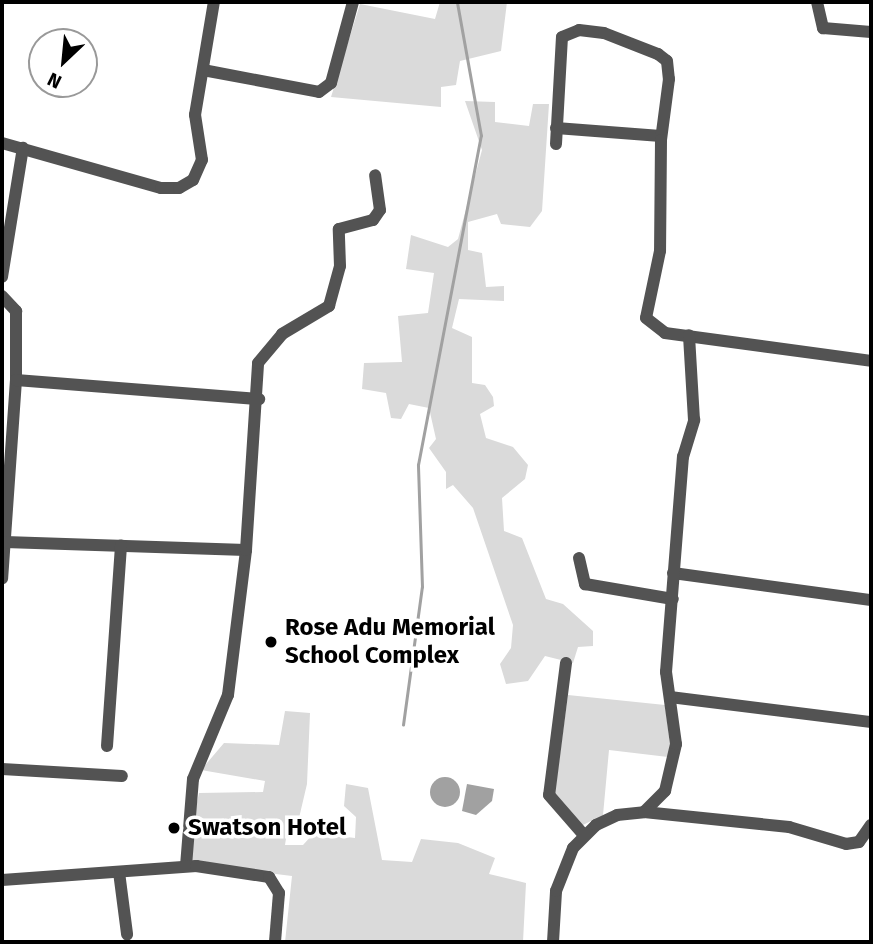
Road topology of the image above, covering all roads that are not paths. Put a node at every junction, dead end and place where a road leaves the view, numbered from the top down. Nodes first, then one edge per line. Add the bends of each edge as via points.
1 (214, 2) edge
2 (353, 2) edge
3 (817, 2) edge
4 (871, 32) edge
5 (204, 70) junction
6 (556, 128) junction
7 (661, 136) junction
8 (2, 143) edge
9 (556, 144) dead end
10 (23, 148) junction
11 (374, 175) dead end
12 (2, 277) edge
13 (2, 296) edge
14 (689, 335) junction
15 (871, 361) edge
16 (16, 380) junction
17 (259, 399) junction
18 (5, 542) junction
19 (121, 545) junction
20 (246, 550) junction
21 (579, 558) dead end
22 (673, 573) junction
23 (2, 579) edge
24 (673, 599) junction
25 (871, 600) edge
26 (566, 663) dead end
27 (670, 697) junction
28 (871, 722) edge
29 (107, 746) dead end
30 (2, 769) edge
31 (122, 776) dead end
32 (644, 812) junction
33 (871, 828) edge
34 (583, 834) junction
35 (186, 866) junction
36 (119, 872) junction
37 (2, 880) edge
38 (127, 934) dead end
39 (275, 942) edge
40 (553, 942) edge

1 - 5 street
2 - 5 street via 331,83 319,92
3 - 4 street via 823,28
5 - 10 street via 195,116 202,160 193,180 179,188
6 - 7 street
6 - 7 street via 559,43 569,32 579,30 604,33 667,61
6 - 9 street
7 - 14 street via 660,251 646,318 656,330
8 - 10 street
10 - 12 street
11 - 17 street via 380,210 373,220 340,229 335,295 322,313 303,319 262,354
13 - 16 street via 16,311
14 - 15 street
14 - 22 street via 694,420 683,457
16 - 17 street
16 - 18 street
17 - 20 street
18 - 19 street
18 - 23 street
19 - 20 street
19 - 29 street
20 - 35 street via 228,695 193,779
21 - 24 street via 585,584
22 - 24 street
22 - 25 street
24 - 27 street via 666,672
26 - 34 street via 549,795
27 - 28 street
27 - 32 street via 676,744 672,770 665,791
30 - 31 street
32 - 33 street via 789,827 846,844 859,842
32 - 34 street via 617,815
34 - 40 street via 561,870
35 - 36 street
35 - 39 street via 269,877 279,892
36 - 37 street
36 - 38 street

